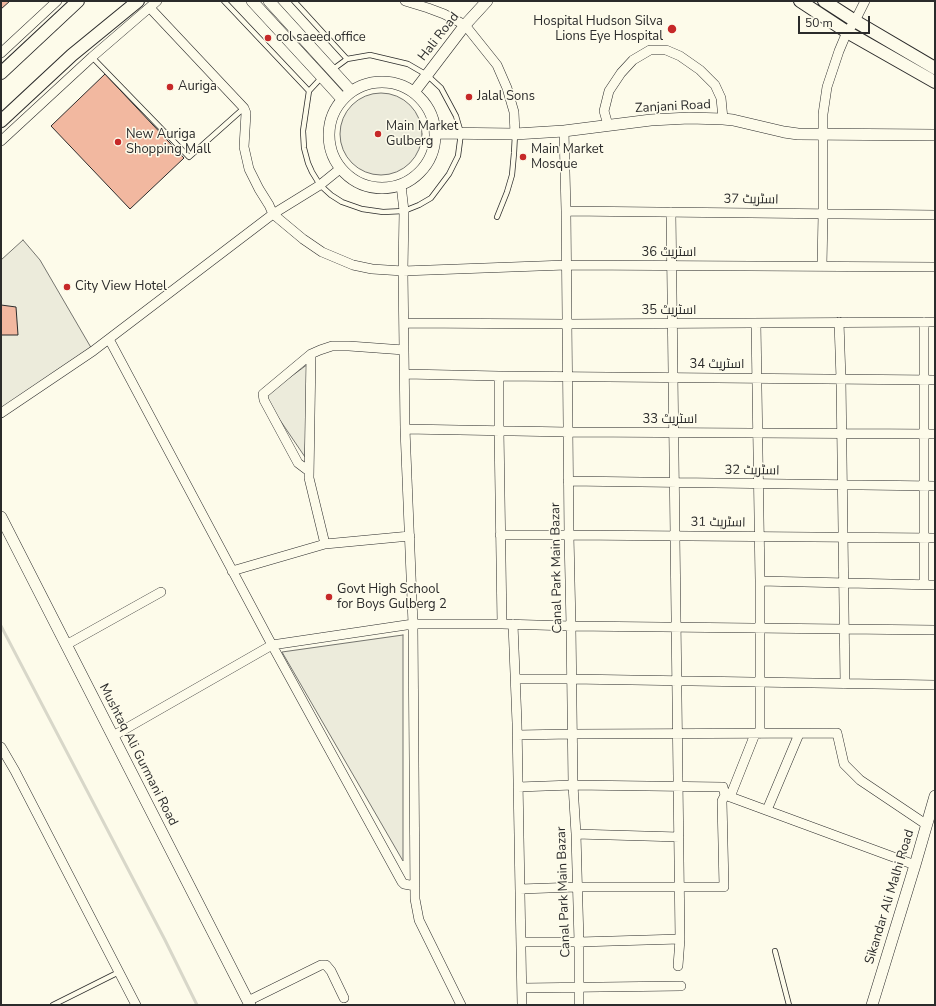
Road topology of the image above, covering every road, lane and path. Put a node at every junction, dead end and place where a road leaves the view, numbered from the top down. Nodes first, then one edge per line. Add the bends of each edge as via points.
1 (58, 1) edge
2 (78, 1) edge
3 (124, 1) edge
4 (138, 1) edge
5 (224, 1) edge
6 (252, 1) edge
7 (269, 1) edge
8 (294, 1) edge
9 (405, 1) edge
10 (487, 1) edge
11 (800, 1) edge
12 (824, 1) edge
13 (865, 1) edge
14 (153, 4) edge
15 (855, 21) junction
16 (465, 25) junction
17 (847, 32) junction
18 (1, 53) edge
19 (72, 55) junction
20 (92, 57) junction
21 (347, 59) junction
22 (935, 68) edge
23 (332, 70) junction
24 (1, 73) edge
25 (427, 75) junction
26 (322, 77) junction
27 (935, 82) edge
28 (309, 91) junction
29 (351, 91) junction
30 (414, 92) junction
31 (342, 99) junction
32 (244, 108) junction
33 (723, 118) junction
34 (1, 121) edge
35 (608, 125) junction
36 (564, 131) junction
37 (436, 133) junction
38 (461, 133) junction
39 (515, 134) junction
40 (824, 134) junction
41 (935, 135) edge
42 (1, 141) edge
43 (341, 168) junction
44 (320, 185) junction
45 (401, 185) junction
46 (404, 210) junction
47 (566, 211) junction
48 (671, 212) junction
49 (273, 214) junction
50 (823, 214) junction
51 (935, 216) edge
52 (497, 217) dead end
53 (566, 265) junction
54 (671, 266) junction
55 (822, 266) junction
56 (935, 267) edge
57 (403, 271) junction
58 (839, 322) junction
59 (924, 322) junction
60 (935, 322) edge
61 (404, 323) junction
62 (756, 323) junction
63 (567, 324) junction
64 (672, 324) junction
65 (109, 339) junction
66 (404, 350) junction
67 (311, 354) junction
68 (405, 374) junction
69 (500, 376) junction
70 (567, 377) junction
71 (673, 378) junction
72 (757, 378) junction
73 (841, 379) junction
74 (924, 380) junction
75 (935, 380) edge
76 (1, 413) edge
77 (405, 429) junction
78 (499, 430) junction
79 (568, 432) junction
80 (674, 433) junction
81 (758, 433) junction
82 (842, 434) junction
83 (924, 434) junction
84 (935, 434) edge
85 (309, 470) junction
86 (568, 481) junction
87 (674, 482) junction
88 (759, 484) junction
89 (843, 485) junction
90 (924, 486) junction
91 (935, 486) edge
92 (1, 518) edge
93 (500, 535) junction
94 (569, 535) junction
95 (410, 536) junction
96 (675, 536) junction
97 (760, 537) junction
98 (843, 537) junction
99 (924, 538) junction
100 (935, 538) edge
101 (325, 544) junction
102 (232, 571) junction
103 (760, 581) junction
104 (844, 582) junction
105 (924, 584) junction
106 (935, 584) edge
107 (161, 592) dead end
108 (413, 624) junction
109 (502, 624) junction
110 (513, 624) junction
111 (571, 626) junction
112 (676, 627) junction
113 (760, 628) junction
114 (844, 629) junction
115 (935, 630) edge
116 (66, 645) junction
117 (272, 645) junction
118 (572, 679) junction
119 (515, 680) junction
120 (677, 681) junction
121 (760, 682) junction
122 (845, 684) junction
123 (935, 685) edge
124 (572, 734) junction
125 (678, 734) junction
126 (757, 734) junction
127 (800, 734) junction
128 (517, 735) junction
129 (113, 736) junction
130 (1, 747) edge
131 (573, 785) junction
132 (678, 786) junction
133 (518, 787) junction
134 (727, 796) junction
135 (935, 796) edge
136 (767, 810) junction
137 (927, 825) junction
138 (576, 834) junction
139 (679, 837) junction
140 (915, 865) junction
141 (415, 886) junction
142 (577, 887) junction
143 (680, 887) junction
144 (520, 889) junction
145 (680, 939) junction
146 (521, 942) junction
147 (579, 942) junction
148 (775, 951) dead end
149 (678, 966) dead end
150 (119, 972) junction
151 (681, 986) dead end
152 (522, 988) junction
153 (579, 988) junction
154 (344, 998) dead end
155 (249, 1003) edge
156 (53, 1005) edge
157 (136, 1005) edge
158 (461, 1005) edge
159 (522, 1005) edge
160 (579, 1005) edge
161 (789, 1005) edge
162 (872, 1005) edge

1 - 18 street
2 - 24 main road
3 - 19 main road
4 - 19 main road
5 - 28 lane
6 - 26 street
7 - 23 street
8 - 21 lane
9 - 16 street via 444,14
10 - 16 street, Hali Road
11 - 17 main road
12 - 15 main road
13 - 15 street
14 - 20 street
14 - 32 street
15 - 17 street
15 - 22 main road
16 - 25 street, Hali Road
16 - 39 street via 497,65 514,112
17 - 27 main road
17 - 40 street via 827,87 823,114
19 - 34 main road
20 - 32 lane via 190,157
20 - 42 street
21 - 23 lane
21 - 25 lane via 370,55 408,64
23 - 29 street
25 - 30 street, Hali Road
25 - 38 lane via 441,88 456,116
26 - 28 lane
26 - 31 street
28 - 44 lane via 303,131 304,148 312,172
29 - 30 street via 363,85 390,82 403,85
29 - 31 street
30 - 37 street via 432,114
31 - 43 street via 330,121 329,134 334,158
32 - 49 street via 244,147 249,169
33 - 35 street, Zanjani Road via 689,118
33 - 35 street via 721,98 714,85 700,70 666,50 650,50 633,60 609,91 604,111
33 - 40 street, Zanjani Road via 784,132
35 - 36 street, Zanjani Road
36 - 39 street, Zanjani Road
36 - 47 street, Canal Park Main Bazar
37 - 38 street, Zanjani Road
37 - 45 street via 432,155 427,165 411,180
38 - 39 street, Zanjani Road
38 - 46 lane via 458,156 450,174 431,198
39 - 52 lane via 512,175
40 - 41 street, Zanjani Road
40 - 50 street
43 - 44 street
43 - 45 street via 353,179 368,186 384,188
44 - 46 lane via 342,202 362,209 383,212
44 - 49 street
45 - 46 street
46 - 57 street
47 - 48 street, اسٹریٹ 37
47 - 53 street, Canal Park Main Bazar
48 - 50 street, اسٹریٹ 37
48 - 54 street
49 - 57 street, اسٹریٹ 36 via 322,252 353,265
49 - 65 street
50 - 51 street, اسٹریٹ 37
50 - 55 street
53 - 54 street, اسٹریٹ 36
53 - 57 street, اسٹریٹ 36
53 - 63 street, Canal Park Main Bazar
54 - 55 street, اسٹریٹ 36
54 - 64 street
55 - 56 street, اسٹریٹ 36
57 - 61 street
58 - 59 street, اسٹریٹ 35
58 - 62 street, اسٹریٹ 35
58 - 73 street
59 - 60 street, اسٹریٹ 35
59 - 74 street
61 - 63 street, اسٹریٹ 35
61 - 66 street
62 - 64 street, اسٹریٹ 35
62 - 72 street
63 - 64 street, اسٹریٹ 35
63 - 70 street, Canal Park Main Bazar
64 - 71 street
65 - 76 street
65 - 102 street
66 - 67 street via 332,346
66 - 68 street
67 - 85 street
67 - 85 street via 263,394 298,463
68 - 69 street, اسٹریٹ 34
68 - 77 street
69 - 70 street, اسٹریٹ 34
69 - 78 street
70 - 71 street, اسٹریٹ 34
70 - 79 street, Canal Park Main Bazar
71 - 72 street, اسٹریٹ 34
71 - 80 street
72 - 73 street, اسٹریٹ 34
72 - 81 street
73 - 74 street, اسٹریٹ 34
73 - 82 street
74 - 75 street, اسٹریٹ 34
74 - 83 street
77 - 78 street, اسٹریٹ 33
77 - 95 street
78 - 79 street, اسٹریٹ 33
78 - 93 street
79 - 80 street, اسٹریٹ 33
79 - 86 street, Canal Park Main Bazar
80 - 81 street, اسٹریٹ 33
80 - 87 street
81 - 82 street, اسٹریٹ 33
81 - 88 street
82 - 83 street, اسٹریٹ 33
82 - 89 street
83 - 84 street, اسٹریٹ 33
83 - 90 street
85 - 101 street via 310,485
86 - 87 street, اسٹریٹ 32
86 - 94 street, Canal Park Main Bazar
87 - 88 street, اسٹریٹ 32
87 - 96 street
88 - 89 street, اسٹریٹ 32
88 - 97 street
89 - 90 street, اسٹریٹ 32
89 - 98 street
90 - 91 street, اسٹریٹ 32
90 - 99 street
92 - 116 street, Mushtaq Ali Gurmani Road
93 - 94 street, اسٹریٹ 31
93 - 109 street
94 - 96 street, اسٹریٹ 31
94 - 111 street, Canal Park Main Bazar
95 - 101 street
95 - 108 street
96 - 97 street, اسٹریٹ 31
96 - 112 street
97 - 98 street, اسٹریٹ 31
97 - 103 street
98 - 99 street, اسٹریٹ 31
98 - 104 street
99 - 100 street, اسٹریٹ 31
99 - 105 street
101 - 102 street
102 - 117 street
103 - 104 street
103 - 113 street
104 - 105 street
104 - 114 street
105 - 106 street
107 - 116 street
108 - 109 street
108 - 117 street
108 - 141 street
109 - 110 street
110 - 111 street
110 - 119 street
111 - 112 street
111 - 118 street, Canal Park Main Bazar
112 - 113 street
112 - 120 street
113 - 114 street
113 - 121 street
114 - 115 street
114 - 122 street
116 - 129 street, Mushtaq Ali Gurmani Road
117 - 129 street
117 - 141 street via 402,882
118 - 119 street
118 - 120 street
118 - 124 street, Canal Park Main Bazar
119 - 128 street
120 - 121 street
120 - 125 street
121 - 122 street
121 - 126 street
122 - 123 street
124 - 125 street
124 - 128 street
124 - 131 street, Canal Park Main Bazar
125 - 126 street
125 - 132 street
126 - 127 street
126 - 134 street
127 - 136 street
127 - 137 street via 837,734 844,764 860,780
128 - 133 street
129 - 155 street, Mushtaq Ali Gurmani Road
130 - 150 street
131 - 132 street
131 - 133 street
131 - 138 street, Canal Park Main Bazar
132 - 134 street via 723,787
132 - 139 street
133 - 144 street
134 - 136 street
134 - 143 street via 722,801 724,887
135 - 137 street, Sikandar Ali Malhi Road
136 - 140 street
137 - 140 street, Sikandar Ali Malhi Road
138 - 139 street
138 - 142 street, Canal Park Main Bazar
139 - 143 street
140 - 162 street, Sikandar Ali Malhi Road
141 - 158 street via 418,920
142 - 143 street
142 - 144 street
142 - 147 street, Canal Park Main Bazar
143 - 145 street
144 - 146 street
145 - 147 street
145 - 149 street
146 - 147 street
146 - 152 street
147 - 153 street, Canal Park Main Bazar
148 - 161 lane
150 - 156 lane
150 - 157 street
151 - 153 street
152 - 153 street
152 - 159 street
153 - 160 street, Canal Park Main Bazar
154 - 155 street via 326,965

